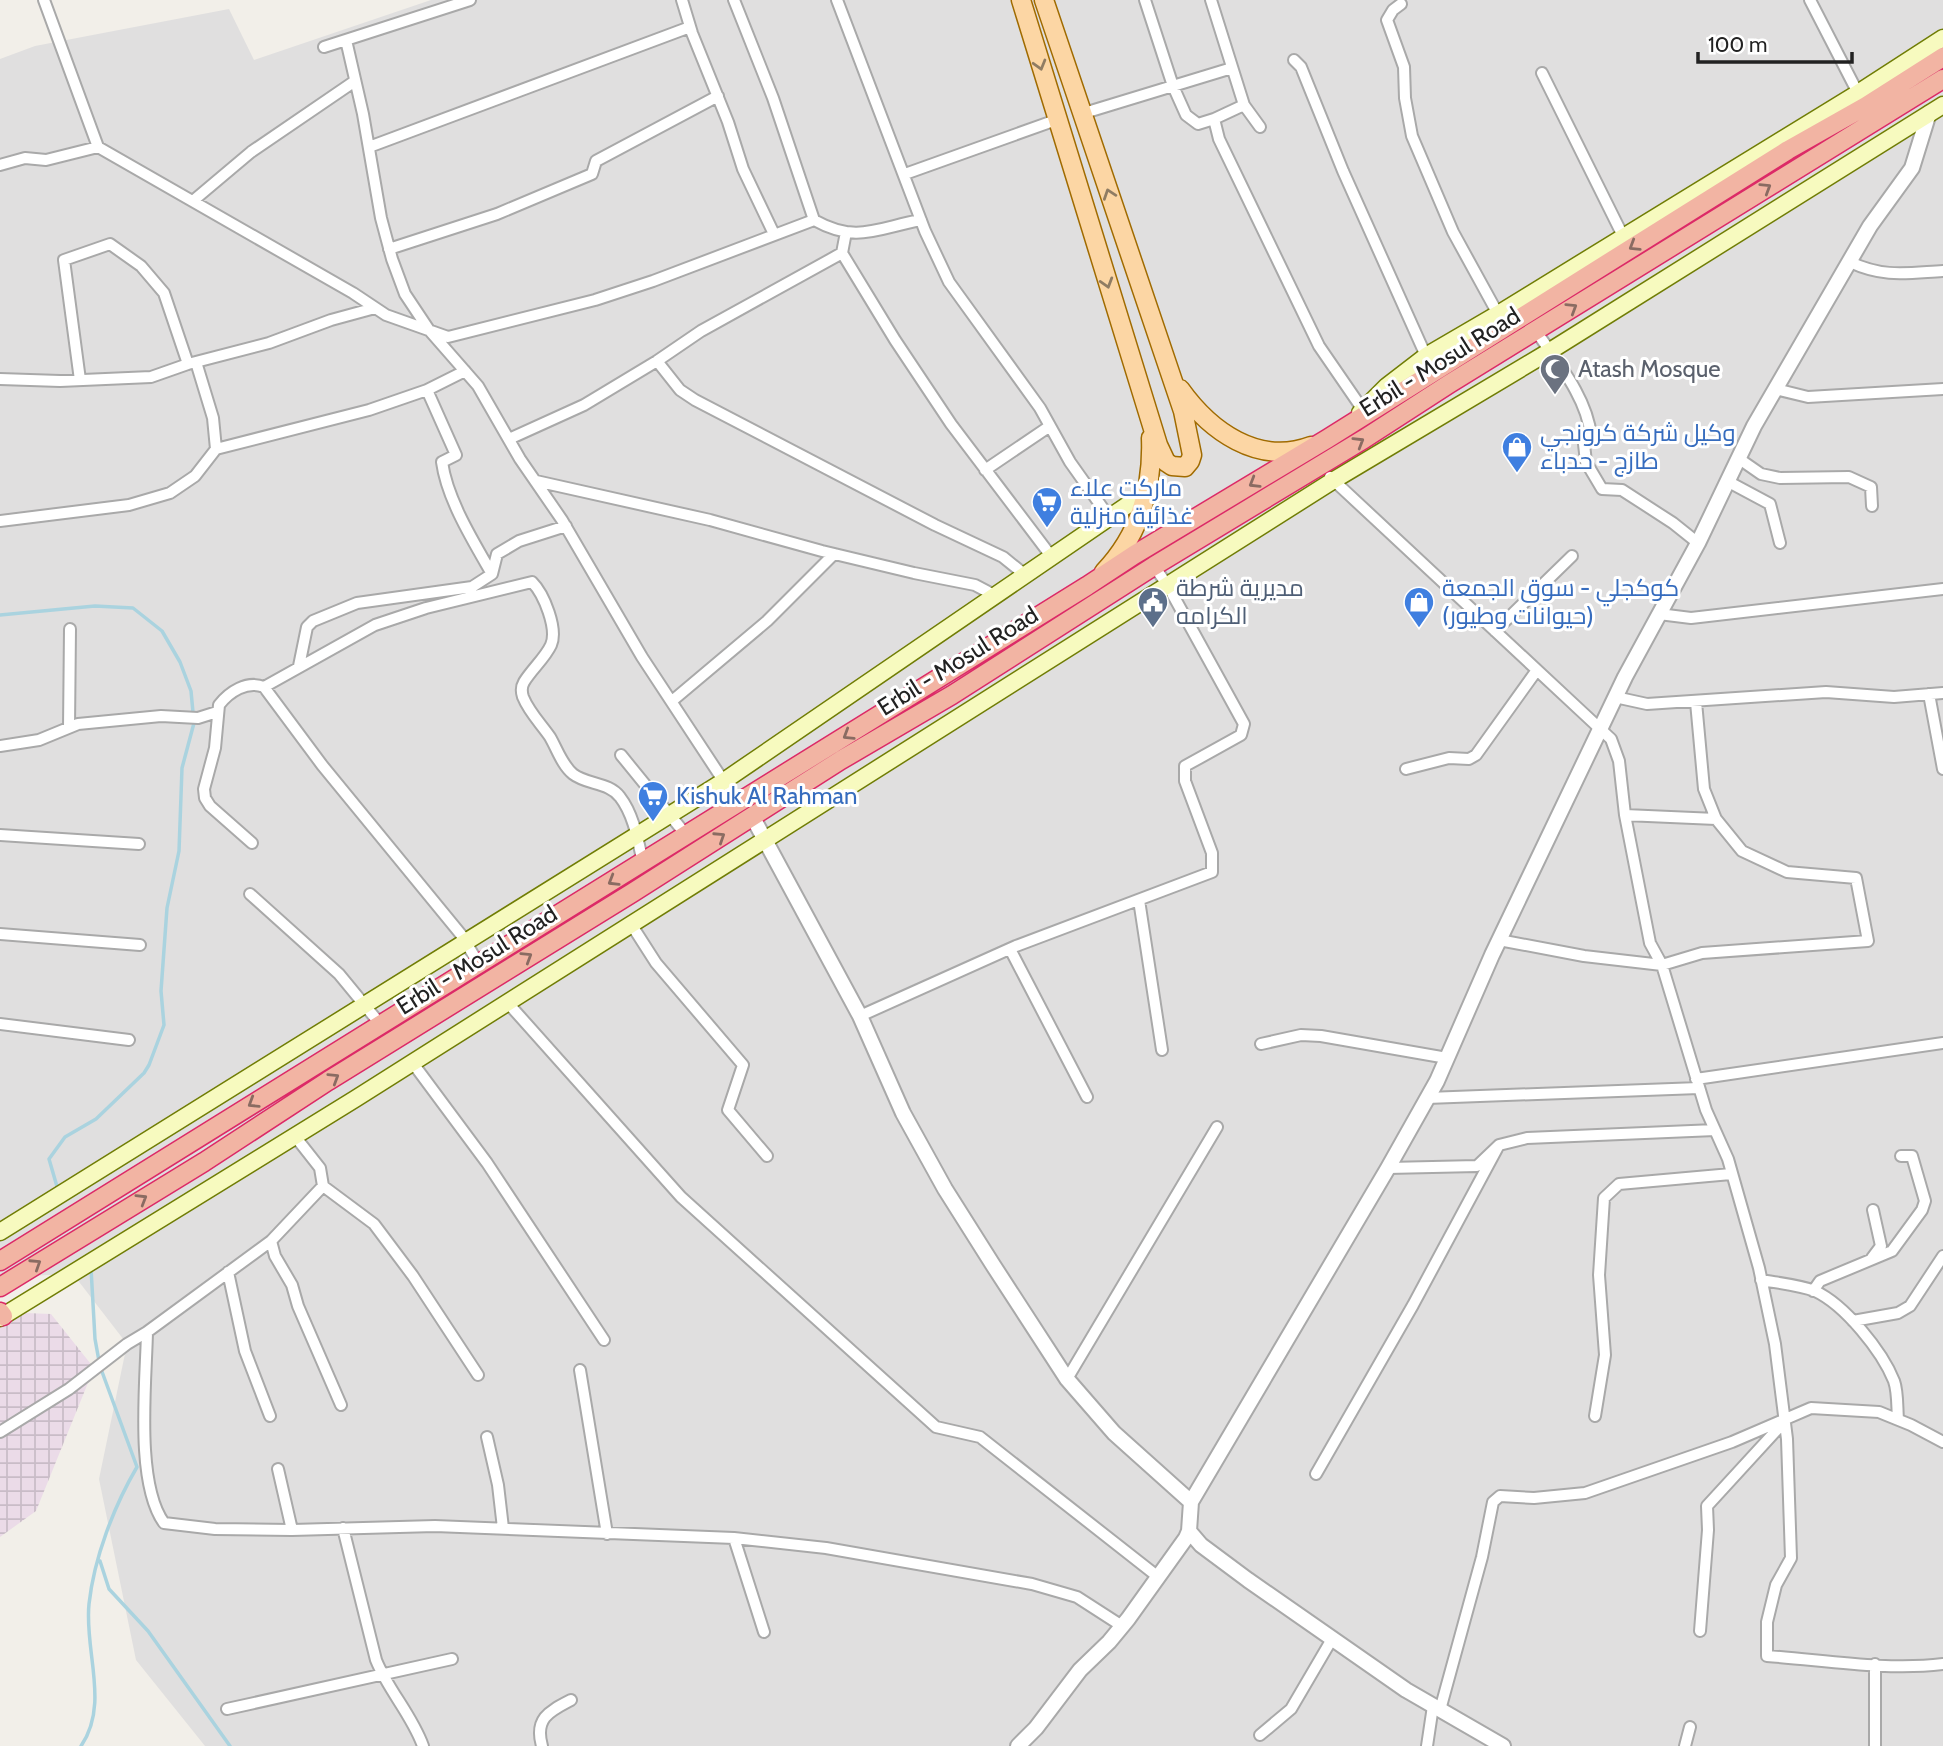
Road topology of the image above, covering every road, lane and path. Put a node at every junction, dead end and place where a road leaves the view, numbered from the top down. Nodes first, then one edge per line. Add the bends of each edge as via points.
1 (44, 0) edge
2 (470, 0) edge
3 (682, 0) edge
4 (734, 0) edge
5 (837, 0) edge
6 (1021, 0) edge
7 (1044, 0) edge
8 (1145, 0) edge
9 (1211, 0) edge
10 (1810, 0) edge
11 (1401, 4) dead end
12 (690, 27) junction
13 (1943, 38) edge
14 (346, 40) junction
15 (324, 47) dead end
16 (1943, 57) edge
17 (1294, 60) dead end
18 (1232, 68) junction
19 (1542, 73) dead end
20 (1943, 79) edge
21 (355, 81) junction
22 (1173, 86) junction
23 (718, 96) junction
24 (1862, 100) junction
25 (1244, 105) junction
26 (1936, 109) edge
27 (1081, 114) junction
28 (1214, 119) junction
29 (1056, 120) junction
30 (1259, 127) dead end
31 (97, 146) junction
32 (369, 147) junction
33 (1788, 150) junction
34 (0, 165) edge
35 (1802, 166) junction
36 (905, 174) junction
37 (194, 200) junction
38 (814, 220) junction
39 (922, 220) junction
40 (846, 233) junction
41 (774, 234) junction
42 (1623, 236) junction
43 (389, 249) junction
44 (842, 253) junction
45 (1850, 262) junction
46 (1943, 271) edge
47 (375, 307) junction
48 (1498, 314) junction
49 (429, 330) junction
50 (1536, 331) junction
51 (1550, 351) junction
52 (1426, 356) junction
53 (657, 362) junction
54 (192, 363) junction
55 (465, 371) junction
56 (1171, 374) junction
57 (0, 379) edge
58 (80, 380) junction
59 (1775, 389) junction
60 (1943, 389) edge
61 (427, 390) junction
62 (1363, 411) junction
63 (1147, 414) junction
64 (1349, 425) junction
65 (1050, 426) junction
66 (509, 439) junction
67 (1327, 439) junction
68 (216, 449) junction
69 (1738, 458) junction
70 (1317, 466) junction
71 (985, 470) junction
72 (1334, 480) junction
73 (536, 481) junction
74 (1727, 481) junction
75 (1148, 491) junction
76 (1872, 506) dead end
77 (1109, 517) junction
78 (0, 521) edge
79 (566, 526) junction
80 (1698, 543) junction
81 (1780, 543) dead end
82 (834, 554) junction
83 (1051, 556) junction
84 (1572, 556) dead end
85 (1154, 566) junction
86 (492, 574) junction
87 (1024, 574) junction
88 (1087, 586) junction
89 (1168, 586) junction
90 (1943, 589) edge
91 (994, 595) junction
92 (1659, 614) junction
93 (70, 629) dead end
94 (1495, 631) junction
95 (299, 666) junction
96 (1537, 670) junction
97 (264, 687) junction
98 (1943, 693) edge
99 (1929, 694) junction
100 (1615, 697) junction
101 (672, 701) junction
102 (1696, 702) junction
103 (217, 712) junction
104 (69, 727) junction
105 (1601, 728) junction
106 (0, 747) edge
107 (621, 755) dead end
108 (1406, 769) dead end
109 (1943, 769) edge
110 (724, 781) junction
111 (738, 803) junction
112 (670, 815) junction
113 (1625, 815) junction
114 (752, 816) junction
115 (1716, 819) junction
116 (0, 835) edge
117 (637, 835) junction
118 (687, 836) junction
119 (765, 838) junction
120 (252, 843) dead end
121 (139, 844) dead end
122 (643, 863) junction
123 (250, 894) dead end
124 (1139, 900) junction
125 (631, 924) junction
126 (0, 934) edge
127 (1499, 940) junction
128 (466, 942) junction
129 (140, 945) dead end
130 (1010, 949) junction
131 (478, 963) junction
132 (1662, 964) junction
133 (507, 1002) junction
134 (364, 1005) junction
135 (860, 1016) junction
136 (0, 1024) edge
137 (381, 1025) junction
138 (129, 1040) dead end
139 (1261, 1044) dead end
140 (1943, 1044) edge
141 (1163, 1050) dead end
142 (1447, 1058) junction
143 (412, 1062) junction
144 (1698, 1083) junction
145 (1087, 1097) dead end
146 (1427, 1098) junction
147 (1217, 1127) dead end
148 (1715, 1130) junction
149 (294, 1135) junction
150 (1499, 1145) junction
151 (767, 1156) dead end
152 (1902, 1156) dead end
153 (1388, 1168) junction
154 (1731, 1174) junction
155 (323, 1186) junction
156 (1873, 1210) dead end
157 (0, 1232) edge
158 (271, 1241) junction
159 (1943, 1256) edge
160 (1872, 1258) junction
161 (0, 1261) edge
162 (228, 1272) junction
163 (1761, 1280) junction
164 (0, 1287) edge
165 (1814, 1290) junction
166 (1, 1316) edge
167 (1853, 1321) junction
168 (147, 1332) junction
169 (604, 1340) dead end
170 (580, 1370) dead end
171 (478, 1375) dead end
172 (1067, 1379) junction
173 (341, 1405) dead end
174 (270, 1416) dead end
175 (1595, 1416) dead end
176 (1898, 1419) junction
177 (1785, 1420) junction
178 (0, 1432) edge
179 (487, 1437) dead end
180 (1943, 1442) edge
181 (278, 1469) dead end
182 (1315, 1474) dead end
183 (1191, 1502) junction
184 (343, 1528) junction
185 (503, 1528) junction
186 (292, 1530) junction
187 (1189, 1531) junction
188 (607, 1534) junction
189 (734, 1538) junction
190 (1157, 1576) junction
191 (1122, 1626) junction
192 (1700, 1631) dead end
193 (764, 1632) dead end
194 (1332, 1639) junction
195 (452, 1658) dead end
196 (1875, 1664) junction
197 (1943, 1664) edge
198 (382, 1675) junction
199 (571, 1700) dead end
200 (1436, 1708) junction
201 (227, 1709) dead end
202 (1690, 1727) dead end
203 (1260, 1735) dead end
204 (423, 1746) edge
205 (542, 1746) edge
206 (1018, 1746) edge
207 (1427, 1746) edge
208 (1503, 1746) edge
209 (1685, 1746) edge
210 (1875, 1746) edge

1 - 31 street
2 - 14 street
3 - 12 street
4 - 38 street
5 - 36 street
6 -> 29 main road
7 - 27 main road
8 - 22 street
9 - 18 street
10 - 24 street
11 - 48 street via 1387,20 1404,67 1412,136 1453,232
12 - 23 street
12 - 32 street
13 - 24 main road
14 - 15 street
14 - 21 street
16 - 24 highway, Erbil - Mosul Road
17 - 52 street via 1301,67
18 - 22 street
18 - 25 street
19 - 42 street
20 - 35 highway, Erbil - Mosul Road
21 - 32 street
21 - 37 street via 251,152
22 - 27 street
22 - 28 street via 1186,116 1198,124
23 - 41 street via 743,169
23 - 43 street via 596,161 592,174 497,214
24 - 33 highway, Erbil - Mosul Road
24 - 42 main road
25 - 28 street
25 - 30 street
26 - 45 street via 1912,169
26 - 51 main road
56 -> 27 main road
28 - 62 street via 1219,139 1319,346
29 - 36 street
29 -> 63 main road
31 - 34 street via 46,160 25,158
31 - 37 street
32 - 43 street
33 - 35 highway
33 -> 64 highway, Erbil - Mosul Road
50 -> 35 highway, Erbil - Mosul Road
36 - 39 street
37 - 47 street
38 - 40 street
38 - 41 street
39 - 40 street via 866,234
39 - 65 street via 949,282
40 - 44 street
41 - 49 street via 595,300 448,337
42 - 48 main road
43 - 49 street via 405,294
44 - 53 street via 701,331
44 - 71 street via 895,340
45 - 46 street via 1888,274
45 - 59 street
47 - 49 street
47 - 54 street
48 - 52 main road
49 - 55 street
50 - 51 street
70 -> 50 highway, Erbil - Mosul Road
51 - 72 main road
51 - 80 street via 1590,423 1591,436 1584,444 1586,462 1602,489 1622,490
52 - 62 main road
53 - 66 street via 584,405
53 - 87 street via 680,390 695,400 1003,557
54 - 58 street via 151,377
54 - 58 street via 164,293 141,266 110,244 64,260
54 - 68 street via 213,418
55 - 61 street
55 - 66 street
56 - 63 main road via 1192,447 1185,467 1166,462
56 - 67 main road via 1200,412 1246,446 1287,452
57 - 58 street
59 - 60 street via 1808,397
59 - 69 street
61 - 68 street via 369,410
61 - 86 street via 456,455 442,462 444,478
62 - 64 main road
63 - 75 main road via 1151,448
64 - 67 highway, Erbil - Mosul Road
65 - 71 street
65 - 77 street
66 - 73 street
67 -> 88 highway, Erbil - Mosul Road
68 - 78 street via 195,476 170,493 128,505
69 - 74 street
69 - 76 street via 1761,474 1780,478 1849,477 1871,486
70 - 72 street
70 - 85 highway, Erbil - Mosul Road
71 - 83 street
72 - 89 main road
72 - 94 street
73 - 79 street
73 - 82 street via 710,520
74 - 80 street
74 - 81 street via 1770,504
75 - 77 main road
75 - 88 main road via 1126,544
77 - 83 main road
79 - 86 street via 519,541 497,554
79 - 101 street
80 - 92 street
82 - 91 street via 975,585
82 - 101 street via 767,621
83 - 87 main road
84 - 94 street
85 - 89 street
85 - 114 highway, Erbil - Mosul Road
86 - 95 street via 472,587 357,603 313,621 306,627
87 - 91 main road
88 -> 111 highway, Erbil - Mosul Road
89 - 119 main road
89 - 124 street via 1244,723 1241,735 1185,766 1185,781 1212,853 1213,873
90 - 92 street via 1691,618
91 - 110 main road
92 - 100 street
93 - 104 street
94 - 96 street
95 - 97 street
95 - 117 street via 375,625 532,582 547,604 553,637 524,682 522,695 565,767 616,792
96 - 105 street
96 - 108 street via 1476,755
97 - 103 street via 246,685 224,699
97 - 128 street
98 - 99 street
99 - 102 street via 1894,697 1826,692
99 - 109 street
100 - 102 street via 1647,704
100 - 105 street
101 - 110 street
102 - 115 street via 1704,789
103 - 104 street via 198,718 161,716
103 - 120 street via 205,798
104 - 106 street via 39,740
105 - 113 street via 1611,739 1619,761
105 - 127 street
107 - 112 street
110 - 111 street
110 - 112 main road
111 - 118 highway, Erbil - Mosul Road
112 - 117 main road
112 - 118 street
113 - 115 street
113 - 132 street via 1650,943
114 - 119 street
164 -> 114 highway, Erbil - Mosul Road
115 - 132 street via 1742,851 1787,872 1856,878 1868,941 1702,953
116 - 121 street
117 - 122 street
117 - 128 main road
118 - 122 highway, Erbil - Mosul Road
119 - 125 main road
119 - 135 street
122 -> 131 highway, Erbil - Mosul Road
123 - 134 street via 339,974
124 - 130 street
124 - 141 street
125 - 133 main road
125 - 151 street via 656,963 743,1066 728,1110
126 - 129 street
127 - 132 street
127 - 142 street
128 - 131 street
128 - 134 main road
130 - 135 street
130 - 145 street
131 - 137 highway, Erbil - Mosul Road
132 - 144 street
133 - 143 main road
133 - 190 street via 681,1196 936,1427 980,1437
134 - 137 street
134 - 157 main road
135 - 172 street via 903,1113 945,1189
136 - 138 street
137 -> 161 highway, Erbil - Mosul Road
139 - 142 street via 1301,1035 1321,1036
140 - 144 street
142 - 146 street
143 - 149 main road
143 - 169 street
144 - 146 street
144 - 148 street
146 - 153 street
147 - 172 street
148 - 150 street via 1527,1138
148 - 154 street
149 - 155 street via 320,1168
149 - 166 main road
150 - 153 street via 1477,1166
150 - 182 street
152 - 160 street via 1912,1156 1925,1201 1892,1251
153 - 183 street
154 - 163 street
154 - 175 street via 1619,1184 1604,1198 1599,1275 1605,1355
155 - 158 street
155 - 171 street via 374,1224
156 - 160 street via 1881,1247
158 - 162 street
158 - 173 street
159 - 167 street via 1910,1306 1898,1313
160 - 165 street via 1821,1280
162 - 168 street
162 - 174 street via 245,1350
163 - 165 street
163 - 177 street
165 - 167 street
167 - 176 street via 1895,1382
168 - 178 street
168 - 186 street via 147,1478 164,1523
170 - 188 street
172 - 183 street via 1114,1433
176 - 177 street via 1879,1412 1811,1408
176 - 180 street
177 - 192 street via 1707,1506
177 - 196 street via 1791,1558 1776,1585 1767,1622 1767,1656
177 - 200 street via 1585,1493 1500,1496 1493,1502 1482,1557
179 - 185 street
181 - 186 street
183 - 187 street
184 - 185 street
184 - 186 street
184 - 198 street
185 - 188 street
187 - 190 street
187 - 194 street via 1201,1545
188 - 189 street
189 - 191 street via 826,1548 1032,1584 1077,1597
189 - 193 street
190 - 191 street
191 - 206 street
194 - 200 street
194 - 203 street via 1291,1709
195 - 198 street
196 - 197 street
196 - 210 street
198 - 201 street
198 - 204 street
199 - 205 street via 546,1714 540,1726
200 - 207 street
200 - 208 street
202 - 209 street

